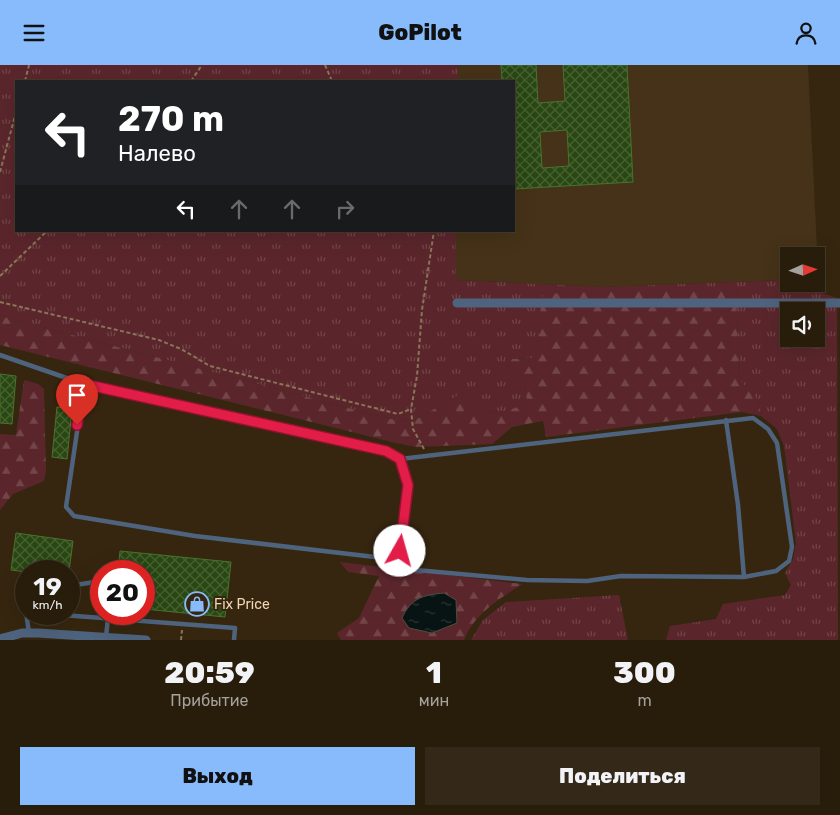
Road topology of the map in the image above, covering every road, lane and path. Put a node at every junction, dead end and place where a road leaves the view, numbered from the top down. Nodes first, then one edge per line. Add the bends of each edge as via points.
1 (29, 65) edge
2 (202, 65) edge
3 (325, 65) edge
4 (25, 80) edge
5 (192, 80) edge
6 (332, 80) edge
7 (15, 116) edge
8 (0, 172) edge
9 (46, 232) edge
10 (434, 232) edge
11 (0, 276) edge
12 (0, 302) edge
13 (457, 303) dead end
14 (840, 303) edge
15 (0, 355) edge
16 (84, 384) junction
17 (412, 409) junction
18 (726, 420) junction
19 (427, 456) junction
20 (400, 459) junction
21 (392, 559) junction
22 (744, 577) junction
23 (155, 621) edge
24 (105, 625) edge
25 (35, 635) edge
26 (106, 637) junction
27 (0, 639) edge
28 (146, 640) edge
29 (234, 640) edge

1 - 4 path
2 - 5 path
3 - 6 path
7 - 8 path
9 - 11 path
10 - 17 path
12 - 17 path via 159,339 210,366 342,401 398,414
13 - 14 street
15 - 16 lane
16 - 20 lane via 386,451
16 - 21 lane via 66,507 74,516 195,535
17 - 19 path via 413,429
18 - 19 lane
18 - 22 lane
18 - 22 lane via 753,418 768,429 776,443 792,547 789,561 776,571
19 - 20 lane
20 - 21 lane via 408,485 400,551
21 - 22 lane via 405,569 527,580 587,581 620,576
23 - 29 lane via 235,628
24 - 26 lane
25 - 26 street
25 - 27 street
26 - 28 street

